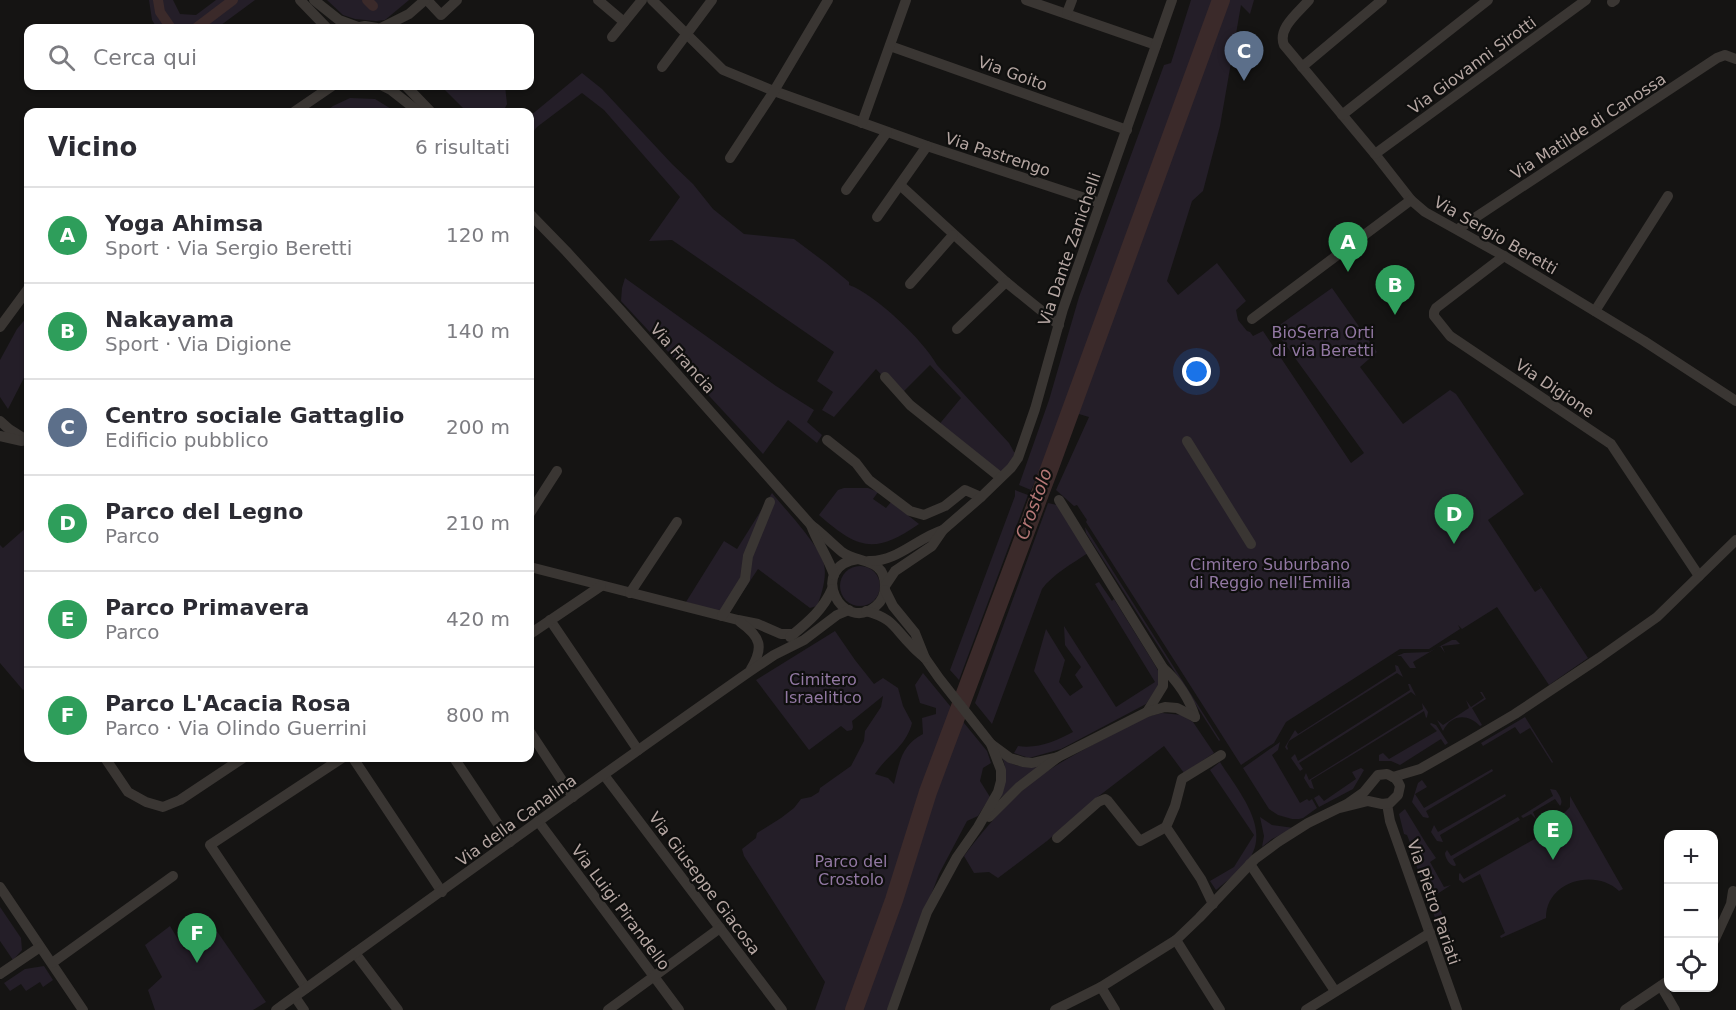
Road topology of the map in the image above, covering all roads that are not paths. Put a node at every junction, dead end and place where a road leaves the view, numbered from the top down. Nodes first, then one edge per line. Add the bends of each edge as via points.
1 (300, 0) edge
2 (314, 0) edge
3 (426, 0) edge
4 (457, 0) edge
5 (598, 0) edge
6 (642, 0) edge
7 (652, 0) edge
8 (712, 0) edge
9 (828, 0) edge
10 (906, 0) edge
11 (1026, 0) edge
12 (1072, 0) edge
13 (1172, 0) edge
14 (1383, 0) edge
15 (1488, 0) edge
16 (1586, 0) edge
17 (1305, 3) edge
18 (409, 14) junction
19 (1067, 14) junction
20 (624, 22) junction
21 (323, 24) edge
22 (348, 24) edge
23 (388, 24) edge
24 (402, 24) edge
25 (687, 35) junction
26 (612, 37) dead end
27 (1156, 45) junction
28 (890, 46) junction
29 (1736, 58) edge
30 (662, 67) dead end
31 (1302, 67) junction
32 (321, 90) edge
33 (326, 90) edge
34 (391, 90) edge
35 (410, 90) edge
36 (774, 91) junction
37 (315, 97) junction
38 (300, 108) edge
39 (414, 108) edge
40 (427, 108) edge
41 (1342, 115) junction
42 (862, 123) junction
43 (1126, 130) junction
44 (887, 132) junction
45 (927, 146) junction
46 (1375, 154) junction
47 (730, 158) dead end
48 (900, 185) junction
49 (846, 190) dead end
50 (1668, 196) dead end
51 (1411, 200) junction
52 (1100, 203) junction
53 (534, 218) edge
54 (877, 218) dead end
55 (1458, 229) junction
56 (953, 235) junction
57 (1504, 256) junction
58 (1006, 282) junction
59 (910, 284) dead end
60 (24, 294) edge
61 (1595, 311) junction
62 (1252, 319) dead end
63 (1059, 325) junction
64 (0, 327) edge
65 (957, 329) dead end
66 (885, 377) dead end
67 (1736, 401) edge
68 (0, 421) edge
69 (0, 436) edge
70 (24, 439) edge
71 (827, 440) dead end
72 (24, 441) edge
73 (1186, 441) dead end
74 (557, 471) dead end
75 (1000, 477) junction
76 (981, 497) junction
77 (1059, 500) dead end
78 (770, 502) dead end
79 (534, 507) edge
80 (677, 522) dead end
81 (811, 525) junction
82 (943, 531) junction
83 (1736, 540) edge
84 (1251, 544) dead end
85 (863, 560) junction
86 (534, 568) edge
87 (834, 575) junction
88 (1699, 576) junction
89 (601, 585) junction
90 (885, 588) junction
91 (832, 589) junction
92 (630, 593) junction
93 (849, 610) junction
94 (866, 611) junction
95 (722, 616) junction
96 (550, 620) junction
97 (738, 620) junction
98 (534, 631) edge
99 (794, 634) junction
100 (774, 655) junction
101 (925, 658) junction
102 (1163, 668) junction
103 (749, 672) junction
104 (1147, 712) junction
105 (534, 738) edge
106 (987, 739) junction
107 (638, 750) junction
108 (1221, 755) dead end
109 (1058, 757) junction
110 (108, 762) edge
111 (237, 762) edge
112 (336, 762) edge
113 (355, 762) edge
114 (457, 762) edge
115 (1420, 769) junction
116 (604, 775) junction
117 (1393, 777) junction
118 (1371, 784) junction
119 (1400, 789) junction
120 (573, 797) junction
121 (1382, 803) junction
122 (1340, 808) junction
123 (538, 821) junction
124 (978, 826) junction
125 (1166, 827) junction
126 (1057, 838) dead end
127 (510, 842) junction
128 (1250, 864) junction
129 (173, 876) dead end
130 (0, 887) edge
131 (442, 892) junction
132 (1734, 897) edge
133 (1213, 904) junction
134 (720, 928) junction
135 (1430, 933) junction
136 (1715, 938) edge
137 (1176, 940) junction
138 (40, 947) junction
139 (355, 953) junction
140 (52, 963) junction
141 (0, 974) edge
142 (654, 976) junction
143 (1664, 984) edge
144 (1101, 987) junction
145 (306, 988) junction
146 (1335, 992) junction
147 (1668, 992) edge
148 (295, 997) junction
149 (83, 1010) edge
150 (276, 1010) edge
151 (304, 1010) edge
152 (398, 1010) edge
153 (608, 1010) edge
154 (679, 1010) edge
155 (782, 1010) edge
156 (892, 1010) edge
157 (1055, 1010) edge
158 (1115, 1010) edge
159 (1220, 1010) edge
160 (1306, 1010) edge
161 (1457, 1010) edge
162 (1625, 1010) edge
163 (1675, 1010) edge

1 - 21 street
2 - 22 street
3 - 4 street via 441,15
3 - 18 street
5 - 20 street
6 - 20 street
7 - 25 street, Via Pastrengo
8 - 25 street
9 - 36 street
10 - 28 street
11 - 19 street
12 - 19 street
13 - 27 street, Via Dante Zanichelli
14 - 31 street
15 - 41 street
16 - 46 street, Via Giovanni Sirotti
17 - 31 street via 1282,32 1281,39
18 - 23 street
18 - 24 street
19 - 27 street
20 - 26 street
25 - 30 street
25 - 36 street, Via Pastrengo via 723,70
27 - 43 street, Via Dante Zanichelli
28 - 42 street
28 - 43 street, Via Goito
29 - 55 street, Via Matilde di Canossa via 1717,58
31 - 41 street
32 - 37 street
33 - 37 street
34 - 39 street
35 - 40 street
36 - 42 street, Via Pastrengo
36 - 47 street
37 - 38 street
41 - 46 street
42 - 44 street, Via Pastrengo
43 - 52 street, Via Dante Zanichelli
44 - 45 street, Via Pastrengo
44 - 49 street
45 - 48 street
45 - 52 street, Via Pastrengo
46 - 51 street
48 - 54 street
48 - 56 street
50 - 61 street
51 - 55 street, Via Sergio Beretti
51 - 62 street, Via Sergio Beretti
52 - 63 street, Via Dante Zanichelli
53 - 81 street, Via Francia
55 - 57 street, Via Sergio Beretti
56 - 58 street
56 - 59 street
57 - 61 street, Via Sergio Beretti
57 - 88 street, Via Digione via 1435,309 1434,316 1450,336 1611,444
58 - 63 street
58 - 65 street
60 - 64 street
61 - 67 street, Via Sergio Beretti
63 - 75 street, Via Dante Zanichelli via 1024,443 1011,468
66 - 75 street via 910,405
68 - 70 street
69 - 72 street
71 - 76 street via 856,463 869,480 910,511 924,515 945,506 966,490
73 - 84 street
74 - 79 street
75 - 76 street, Via Dante Zanichelli
76 - 82 street, Via Dante Zanichelli
77 - 102 street
78 - 95 street via 748,556 745,579
80 - 92 street
81 - 85 street, Via Francia via 843,552
81 - 87 street, Via Francia
82 - 85 street via 888,559
82 - 90 street via 932,546 895,571
83 - 88 street
85 - 87 street via 849,561
85 - 90 street, Via Francia via 879,568
86 - 89 street
87 - 91 street
88 - 115 street via 1657,617 1599,658 1515,714
89 - 92 street
89 - 96 street
90 - 94 street via 881,601
90 - 101 street, Via Francia via 893,606 919,639
91 - 93 street via 837,602
91 - 99 street, Via della Canalina via 817,614
92 - 95 street
93 - 94 street
93 - 100 street, Via della Canalina
94 - 101 street via 888,620
95 - 97 street
96 - 98 street
96 - 107 street
97 - 99 street via 781,634
97 - 103 street via 755,634 759,645 759,654
99 - 100 street, Via della Canalina
100 - 103 street, Via della Canalina
101 - 106 street
102 - 104 street via 1163,686
102 - 104 street via 1172,675 1195,717 1177,708
103 - 107 street, Via della Canalina
104 - 109 street
105 - 120 street
106 - 109 street via 1010,758 1023,762
106 - 124 street via 999,763 1001,782
107 - 116 street, Via della Canalina
108 - 125 street via 1182,778
109 - 124 street
110 - 111 street via 128,792 163,807
112 - 145 street via 210,845
113 - 131 street
114 - 127 street
115 - 117 street
115 - 119 street
116 - 120 street, Via della Canalina
116 - 134 street, Via Giuseppe Giacosa
117 - 118 street via 1378,775
117 - 119 street
118 - 121 street via 1371,795
118 - 122 street
119 - 121 street via 1396,799
120 - 123 street, Via della Canalina
121 - 122 street via 1364,802
121 - 135 street, Via Pietro Pariati
122 - 128 street via 1308,823
123 - 127 street, Via della Canalina
123 - 142 street, Via Luigi Pirandello
124 - 156 street via 927,912
125 - 126 street via 1140,841 1105,799
125 - 133 street
127 - 131 street, Via della Canalina
128 - 133 street
128 - 146 street
129 - 140 street
130 - 138 street
131 - 139 street, Via della Canalina
132 - 136 street
133 - 137 street
134 - 142 street
134 - 155 street, Via Giuseppe Giacosa
135 - 146 street
135 - 161 street, Via Pietro Pariati
137 - 144 street
137 - 159 street
138 - 140 street
138 - 141 street
139 - 145 street, Via della Canalina
139 - 152 street
140 - 149 street
142 - 153 street
142 - 154 street, Via Luigi Pirandello
143 - 162 street
144 - 157 street
144 - 158 street
145 - 148 street, Via della Canalina
146 - 160 street
147 - 163 street
148 - 150 street, Via della Canalina
148 - 151 street

